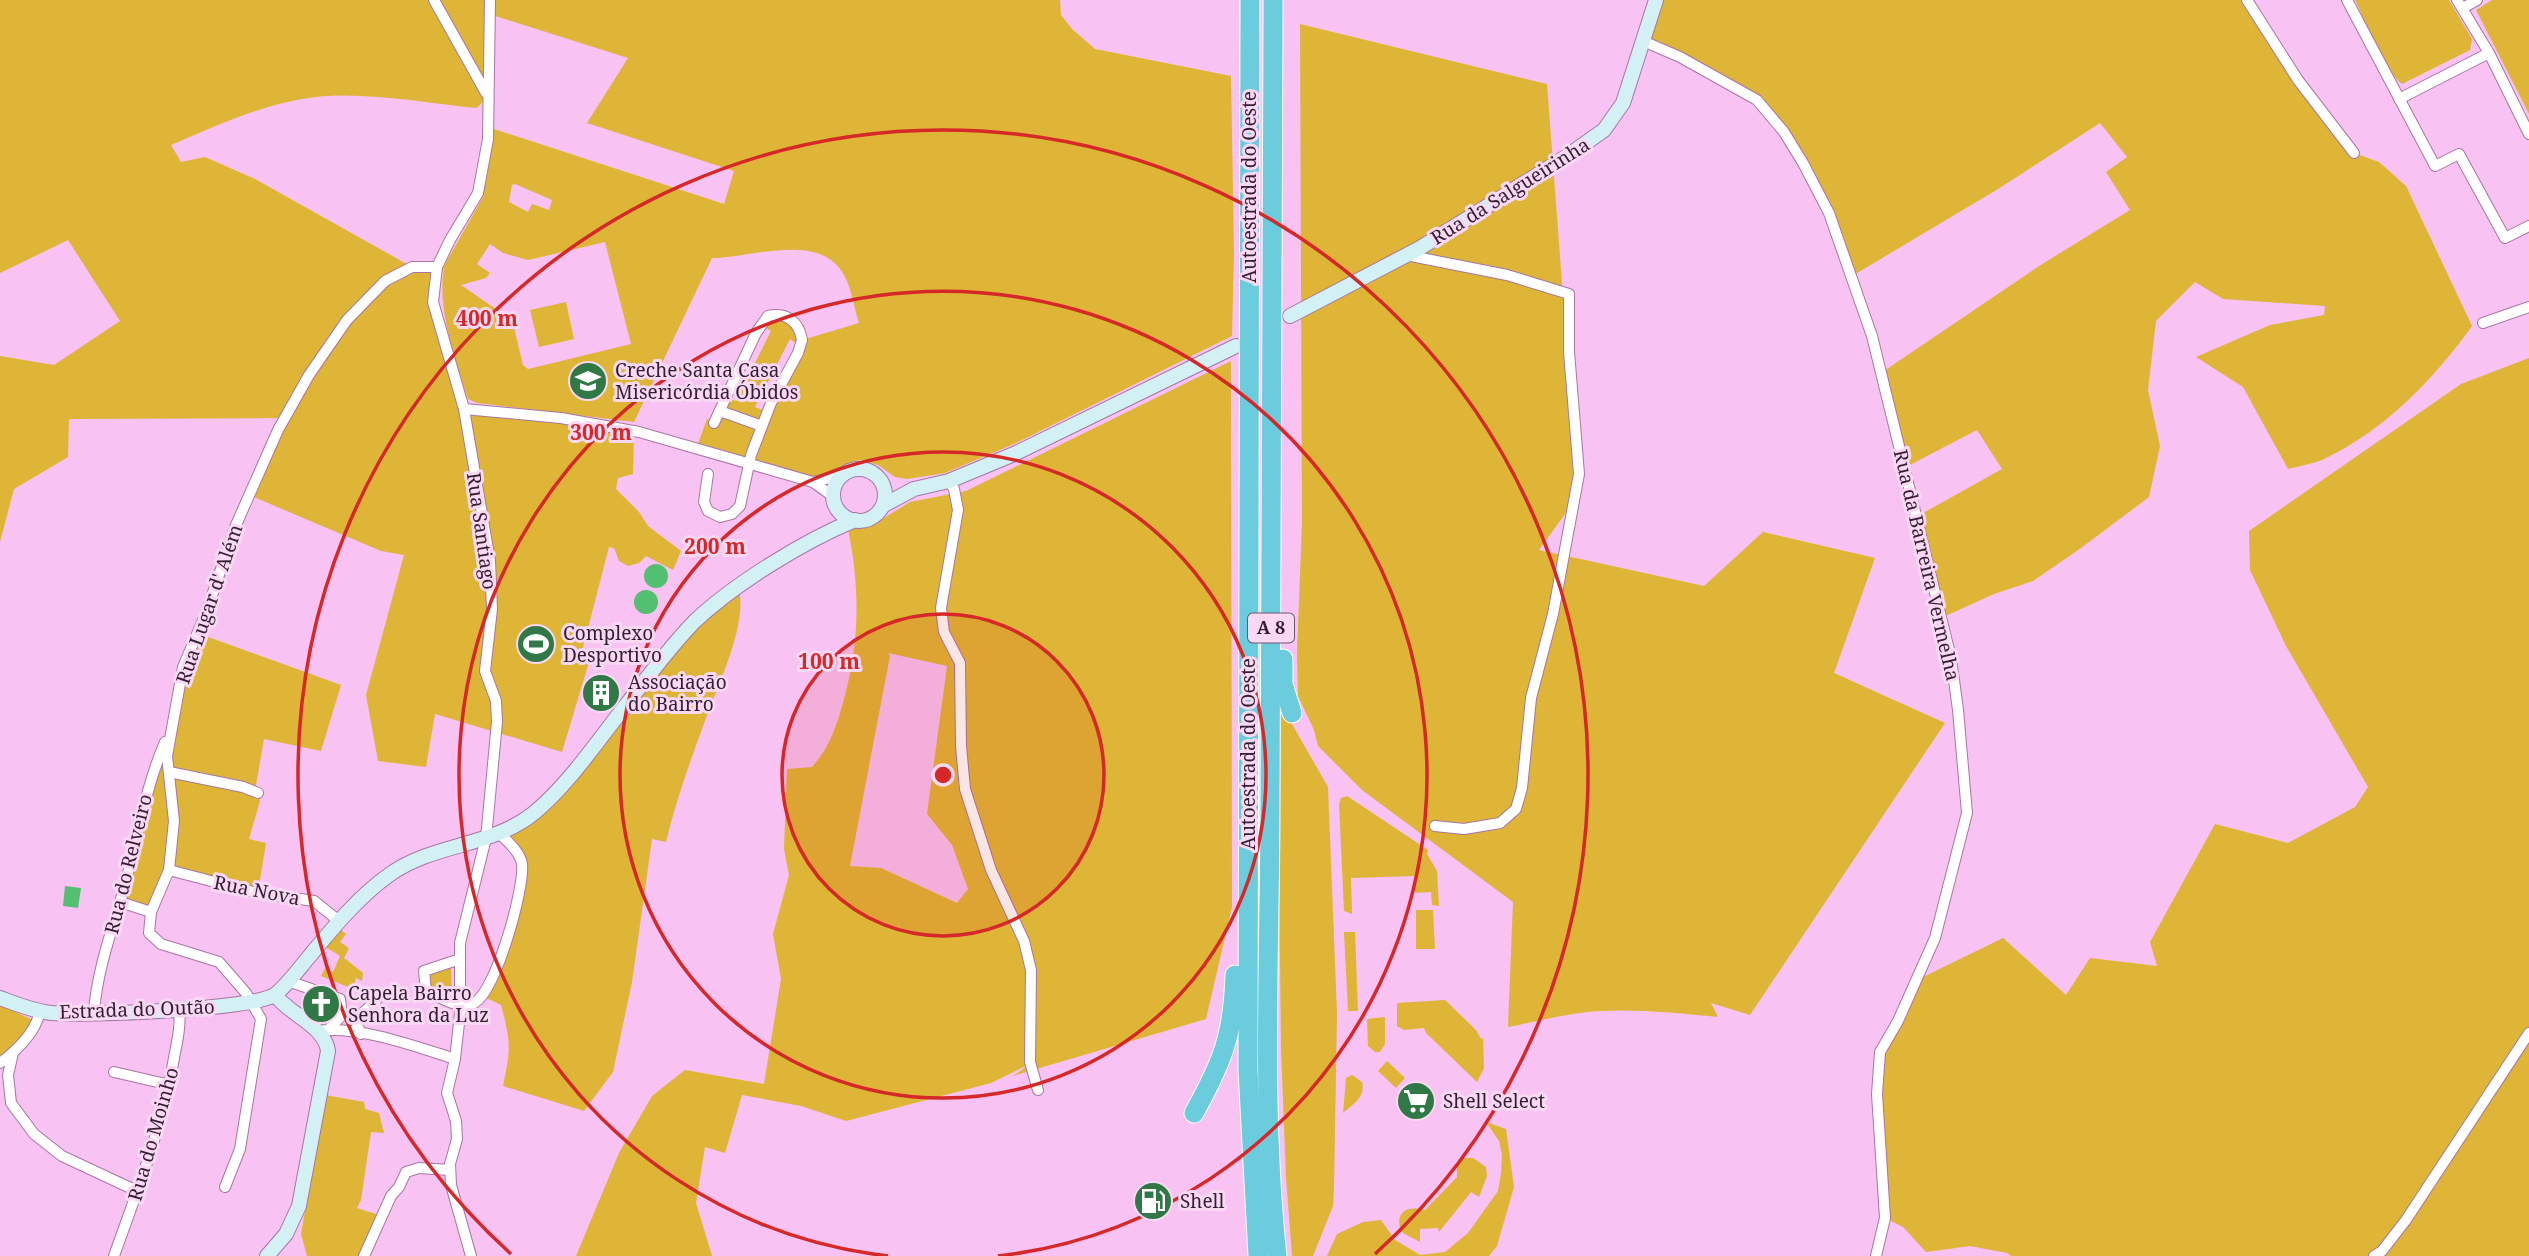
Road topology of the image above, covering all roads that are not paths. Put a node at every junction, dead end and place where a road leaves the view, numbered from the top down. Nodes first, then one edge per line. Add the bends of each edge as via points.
1 (434, 0) edge
2 (490, 0) edge
3 (1250, 0) edge
4 (1273, 0) edge
5 (1656, 0) edge
6 (2247, 0) edge
7 (2347, 0) edge
8 (2477, 0) edge
9 (2460, 4) edge
10 (1643, 41) junction
11 (2489, 53) junction
12 (488, 96) junction
13 (2399, 99) junction
14 (2529, 134) edge
15 (2354, 153) dead end
16 (2529, 226) edge
17 (1406, 255) junction
18 (437, 267) junction
19 (2529, 307) edge
20 (1290, 316) dead end
21 (2483, 323) dead end
22 (1236, 346) dead end
23 (464, 409) junction
24 (720, 411) junction
25 (714, 423) dead end
26 (762, 426) junction
27 (1271, 458) junction
28 (748, 464) junction
29 (708, 474) dead end
30 (843, 475) junction
31 (949, 481) junction
32 (813, 482) junction
33 (882, 483) junction
34 (914, 489) junction
35 (835, 502) junction
36 (884, 505) junction
37 (855, 520) junction
38 (831, 531) junction
39 (1292, 713) dead end
40 (174, 719) junction
41 (169, 772) junction
42 (258, 793) dead end
43 (1436, 826) dead end
44 (493, 836) junction
45 (169, 870) junction
46 (1247, 877) junction
47 (120, 902) junction
48 (151, 912) junction
49 (339, 921) junction
50 (460, 959) junction
51 (288, 981) junction
52 (275, 995) junction
53 (0, 998) edge
54 (376, 1001) dead end
55 (253, 1003) junction
56 (458, 1005) junction
57 (179, 1010) junction
58 (40, 1011) junction
59 (94, 1013) junction
60 (342, 1015) junction
61 (355, 1020) junction
62 (324, 1030) junction
63 (2529, 1033) edge
64 (361, 1034) junction
65 (13, 1053) junction
66 (455, 1059) junction
67 (0, 1063) edge
68 (114, 1072) dead end
69 (170, 1085) junction
70 (1038, 1090) dead end
71 (1194, 1113) dead end
72 (450, 1170) junction
73 (225, 1187) dead end
74 (137, 1191) junction
75 (115, 1253) edge
76 (276, 1253) edge
77 (128, 1256) edge
78 (364, 1256) edge
79 (471, 1256) edge
80 (1258, 1256) edge
81 (1277, 1256) edge
82 (1875, 1256) edge
83 (2374, 1256) edge

1 - 12 street
2 - 12 street, Rua Santiago
3 - 46 highway, Autoestrada do Oeste / A 8
4 - 27 highway, Autoestrada do Oeste / A 8
5 - 10 street, Rua da Salgueirinha
6 - 15 street via 2298,80
7 - 13 street
8 - 9 street
9 - 11 street
10 - 17 street, Rua da Salgueirinha via 1623,103 1604,130
10 - 82 street, Rua da Barreira Vermelha via 1756,100 1784,132 1829,213 1872,336 1951,658 1967,813 1935,938 1880,1052 1877,1094 1885,1218
11 - 13 street
11 - 14 street
12 - 18 street, Rua Santiago via 488,139 478,193
13 - 16 street via 2435,166 2459,154 2505,238
17 - 20 street, Rua da Salgueirinha
17 - 43 street via 1569,293 1579,474 1553,614 1531,698 1516,809 1500,823 1464,829
18 - 23 street, Rua Santiago via 433,302
18 - 40 street, Rua Lugar d' Além via 412,267 385,281 347,320 309,375 278,430 236,525 183,667
19 - 21 street
22 - 31 street
23 - 28 street via 561,418 639,432
23 - 44 street, Rua Santiago via 490,561 492,609 485,671 496,701
24 - 25 street
24 - 26 street
24 - 26 street via 756,333 768,316 779,313 791,318 801,330 802,340
26 - 28 street
27 - 39 highway via 1281,524 1283,684
27 - 81 highway, Autoestrada do Oeste / A 8 via 1269,1125
28 - 29 street via 740,506 732,514 708,511 704,502
28 - 32 street
30 - 32 street
30 - 33 street via 864,470
30 - 35 street via 837,481
31 - 34 street
31 - 70 street via 958,510 941,608 944,632 960,663 965,789 991,870 1024,941 1031,970 1030,1062
32 - 35 street
33 - 34 street
33 - 36 street
34 - 36 street
35 - 37 street via 845,516
35 - 38 street
36 - 37 street via 872,518
37 - 38 street
38 - 44 street via 737,586 694,622 559,788 534,813
40 - 41 street, Rua Lugar d' Além
40 - 47 street, Rua do Relveiro via 150,779
41 - 42 street
41 - 45 street, Rua Lugar d' Além via 174,821
44 - 49 street via 414,861 389,875
44 - 50 street, Rua Santiago via 464,922
44 - 56 street via 516,851 522,863 518,896 489,986 479,1000
45 - 48 street, Rua Lugar d' Além
45 - 49 street, Rua Nova via 253,892 314,901
46 - 71 highway via 1238,916 1228,1042
46 - 80 highway, Autoestrada do Oeste / A 8 via 1248,1070
47 - 48 street
47 - 59 street, Rua do Relveiro
48 - 55 street via 149,933 161,944 219,962
49 - 51 street
50 - 56 street, Rua Santiago
50 - 56 street via 424,971 426,991
51 - 52 street
51 - 60 street via 340,999
52 - 55 street, Estrada do Outão
52 - 62 street via 289,1010
53 - 58 street, Estrada do Outão
54 - 61 street
55 - 57 street, Estrada do Outão
55 - 73 street via 261,1019 252,1086 240,1149
56 - 66 street, Rua Santiago
57 - 59 street, Estrada do Outão
57 - 69 street, Rua do Moinho
58 - 59 street, Estrada do Outão
58 - 65 street
60 - 61 street
60 - 62 street
61 - 64 street
62 - 64 street
62 - 76 street via 328,1051 304,1188
63 - 83 street via 2406,1220
64 - 66 street via 388,1037
65 - 67 street
65 - 74 street via 8,1075 11,1103 34,1134 62,1156
66 - 72 street, Rua Santiago via 447,1093 457,1139
68 - 69 street
69 - 74 street, Rua do Moinho
72 - 78 street via 406,1172
72 - 79 street
74 - 75 street, Rua do Moinho
75 - 77 street

